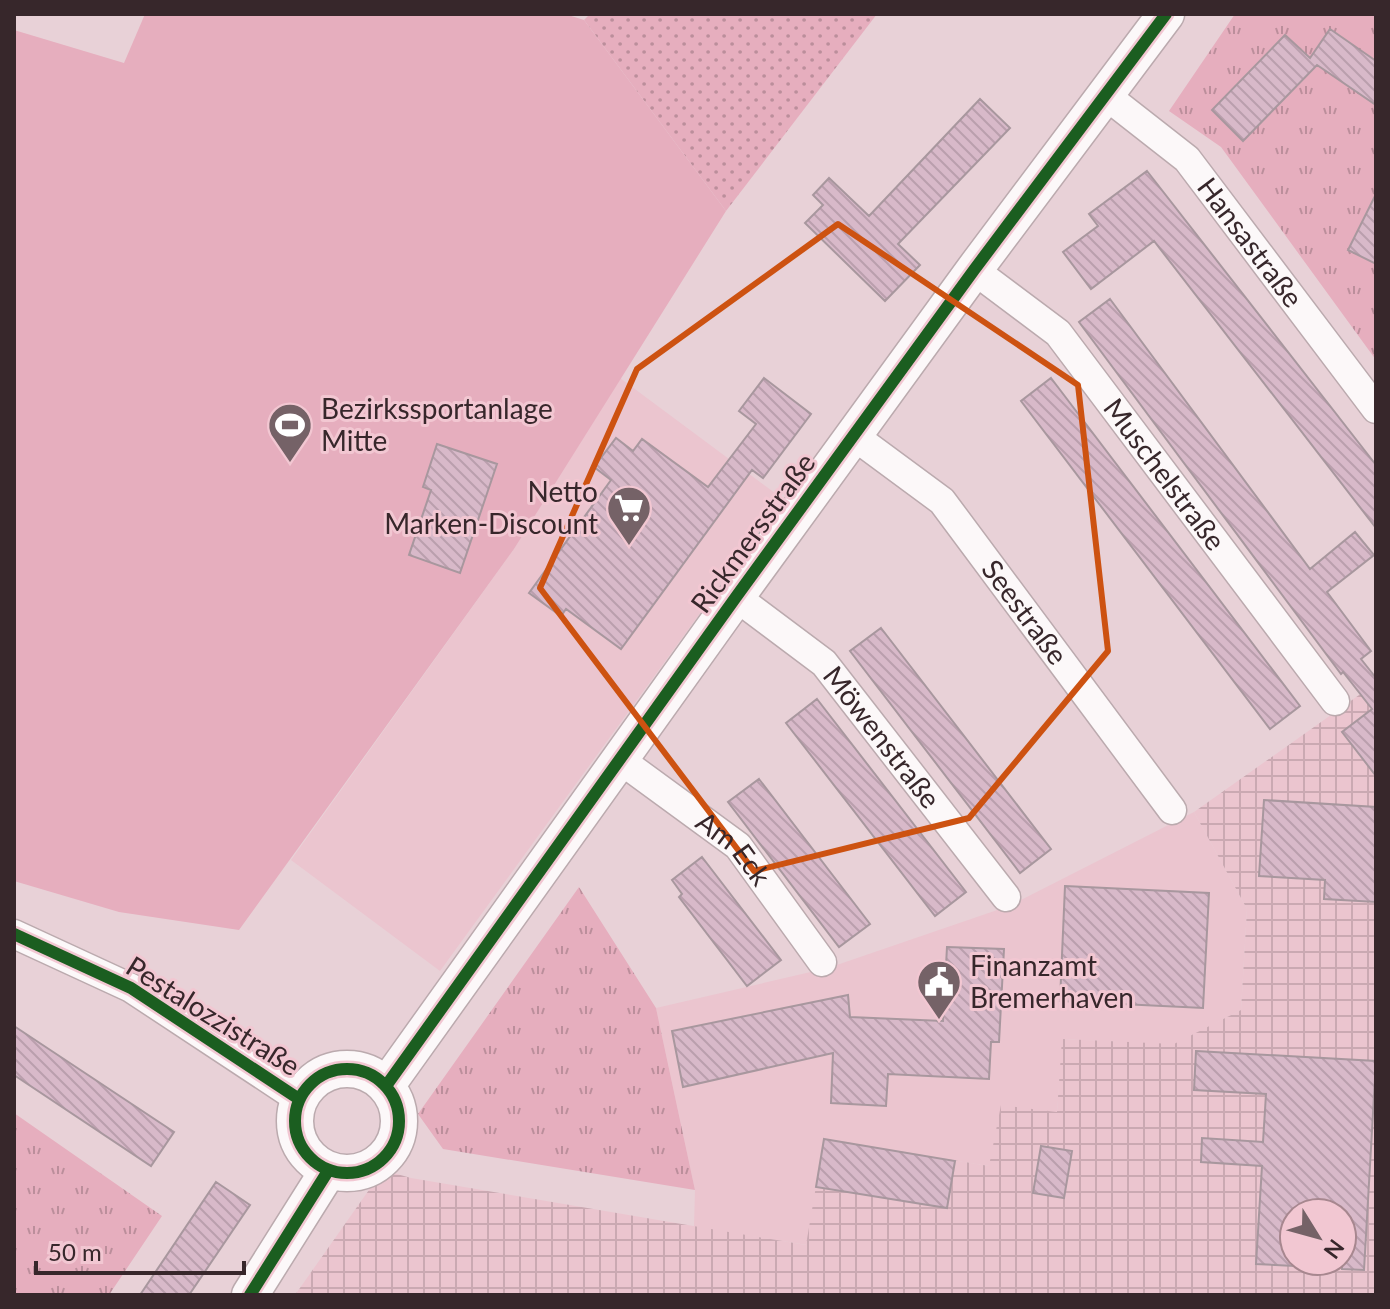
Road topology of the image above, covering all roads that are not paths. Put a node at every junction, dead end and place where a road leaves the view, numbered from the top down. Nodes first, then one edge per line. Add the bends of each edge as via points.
1 (1166, 14) edge
2 (1104, 94) junction
3 (974, 270) junction
4 (1376, 409) edge
5 (854, 436) junction
6 (736, 597) junction
7 (1335, 701) dead end
8 (619, 759) junction
9 (1172, 810) dead end
10 (1006, 897) dead end
11 (14, 934) edge
12 (822, 962) dead end
13 (386, 1086) junction
14 (299, 1099) junction
15 (328, 1171) junction
16 (250, 1295) edge

1 - 2 main road, Rickmersstraße
2 - 3 main road, Rickmersstraße
2 - 4 street, Hansastraße via 1187,159
3 - 5 main road, Rickmersstraße
3 - 7 street, Muschelstraße via 1058,333
5 - 6 main road, Rickmersstraße
5 - 9 street, Seestraße via 942,501
6 - 8 main road, Rickmersstraße
6 - 10 street, Möwenstraße via 824,663
8 - 12 street, Am Eck via 738,846
8 - 13 main road, Rickmersstraße
11 - 14 street, Pestalozzistraße via 131,988
13 - 14 main road via 365,1072 339,1070 316,1079
13 - 15 main road via 399,1119 392,1148 365,1171
14 - 15 main road via 294,1124 298,1140 312,1161
15 - 16 main road

